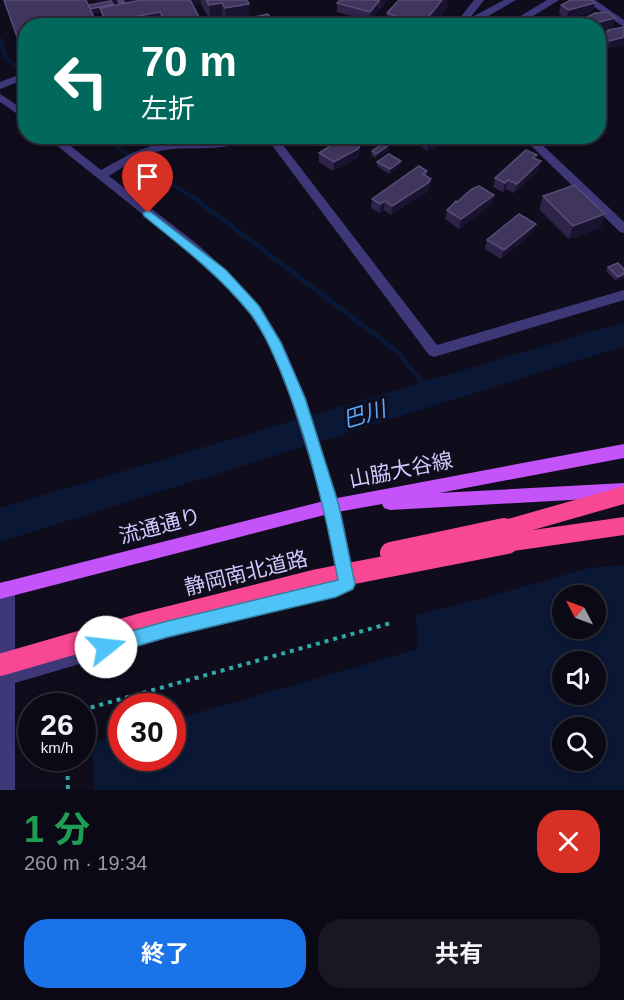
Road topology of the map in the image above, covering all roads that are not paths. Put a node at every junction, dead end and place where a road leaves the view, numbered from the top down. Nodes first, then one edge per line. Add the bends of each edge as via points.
1 (479, 0) edge
2 (511, 0) edge
3 (554, 0) edge
4 (589, 0) edge
5 (467, 18) edge
6 (476, 18) edge
7 (523, 18) edge
8 (624, 24) edge
9 (0, 97) edge
10 (18, 111) edge
11 (61, 144) edge
12 (159, 144) edge
13 (276, 144) edge
14 (534, 144) edge
15 (100, 176) junction
16 (624, 229) edge
17 (624, 295) edge
18 (624, 451) edge
19 (624, 492) edge
20 (332, 506) junction
21 (624, 526) edge
22 (506, 536) junction
23 (3, 590) edge
24 (0, 653) edge
25 (2, 673) edge
26 (4, 790) edge

1 - 5 street
2 - 6 street
3 - 7 street
4 - 8 street
9 - 10 street
11 - 15 street
12 - 15 street
13 - 17 street via 434,351
14 - 16 street
15 - 20 street via 191,246 255,310 277,346 298,398
18 - 20 main road, 山脇大谷線
19 - 20 main road, 山脇大谷線
19 - 22 highway
20 - 23 main road, 流通通り
20 - 25 street via 347,584
21 - 22 highway
22 - 24 highway, 静岡南北道路, bridge via 305,572
22 - 25 highway, 静岡南北道路, bridge via 138,625
23 - 25 street
25 - 26 street

